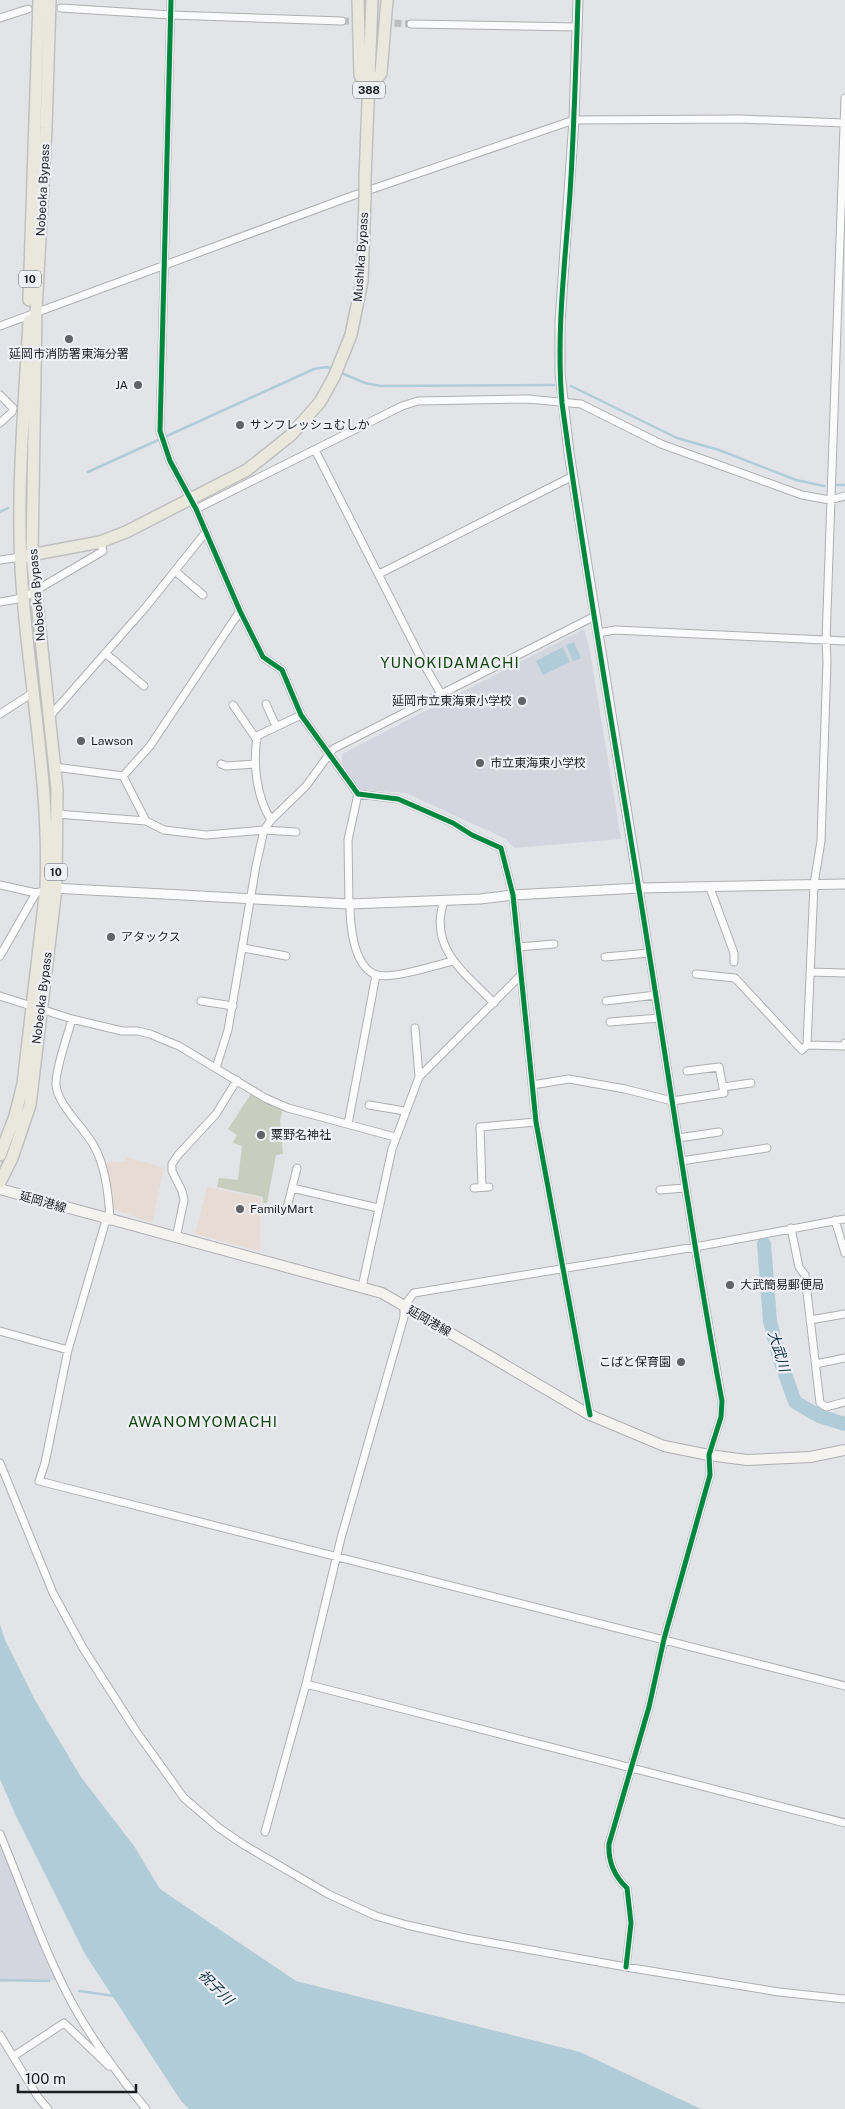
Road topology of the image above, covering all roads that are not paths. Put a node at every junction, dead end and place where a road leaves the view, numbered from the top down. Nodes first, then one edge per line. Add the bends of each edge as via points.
1 (39, 0) edge
2 (50, 0) edge
3 (171, 0) edge
4 (358, 0) edge
5 (372, 0) edge
6 (387, 0) edge
7 (578, 0) edge
8 (28, 8) dead end
9 (61, 8) dead end
10 (171, 15) junction
11 (0, 18) edge
12 (342, 21) tunnel mouth
13 (411, 24) tunnel mouth
14 (577, 27) junction
15 (368, 93) junction
16 (845, 98) edge
17 (574, 120) junction
18 (844, 123) edge
19 (164, 266) junction
20 (33, 313) junction
21 (0, 326) edge
22 (0, 395) edge
23 (562, 403) junction
24 (18, 414) junction
25 (0, 423) edge
26 (315, 450) junction
27 (573, 476) junction
28 (845, 496) edge
29 (830, 500) junction
30 (193, 504) junction
31 (206, 532) junction
32 (100, 542) junction
33 (26, 556) junction
34 (0, 560) edge
35 (175, 571) junction
36 (379, 574) junction
37 (36, 589) junction
38 (203, 595) dead end
39 (23, 598) junction
40 (0, 602) edge
41 (240, 611) junction
42 (595, 616) junction
43 (598, 633) junction
44 (826, 641) junction
45 (845, 642) edge
46 (105, 653) junction
47 (144, 686) dead end
48 (34, 692) junction
49 (441, 694) junction
50 (266, 704) dead end
51 (233, 705) dead end
52 (0, 714) edge
53 (301, 715) junction
54 (50, 716) junction
55 (276, 726) junction
56 (257, 740) junction
57 (330, 754) junction
58 (221, 764) dead end
59 (255, 764) junction
60 (55, 767) junction
61 (123, 776) junction
62 (358, 794) junction
63 (57, 814) junction
64 (271, 820) junction
65 (146, 821) junction
66 (264, 830) junction
67 (296, 832) dead end
68 (814, 884) junction
69 (845, 884) edge
70 (0, 885) edge
71 (639, 888) junction
72 (710, 888) junction
73 (46, 890) junction
74 (513, 895) junction
75 (252, 899) junction
76 (444, 901) junction
77 (349, 904) junction
78 (554, 944) dead end
79 (518, 947) junction
80 (243, 948) junction
81 (649, 953) junction
82 (0, 956) edge
83 (286, 956) dead end
84 (605, 957) dead end
85 (453, 961) junction
86 (734, 962) dead end
87 (810, 972) junction
88 (845, 973) edge
89 (696, 974) dead end
90 (376, 975) junction
91 (520, 976) junction
92 (656, 994) junction
93 (0, 996) edge
94 (201, 1001) dead end
95 (606, 1001) dead end
96 (494, 1003) junction
97 (233, 1006) junction
98 (36, 1007) junction
99 (72, 1018) junction
100 (660, 1018) junction
101 (610, 1022) dead end
102 (415, 1028) dead end
103 (845, 1043) edge
104 (807, 1045) junction
105 (216, 1068) junction
106 (687, 1071) dead end
107 (419, 1077) junction
108 (237, 1080) junction
109 (751, 1083) dead end
110 (532, 1084) junction
111 (723, 1087) junction
112 (672, 1101) junction
113 (369, 1105) dead end
114 (405, 1111) junction
115 (536, 1122) junction
116 (348, 1124) junction
117 (719, 1132) dead end
118 (395, 1137) junction
119 (678, 1138) junction
120 (768, 1148) dead end
121 (0, 1155) edge
122 (681, 1161) junction
123 (297, 1168) dead end
124 (0, 1182) edge
125 (292, 1188) junction
126 (481, 1188) dead end
127 (685, 1188) junction
128 (0, 1189) edge
129 (660, 1190) dead end
130 (287, 1208) dead end
131 (378, 1208) junction
132 (845, 1219) edge
133 (108, 1220) junction
134 (835, 1220) junction
135 (791, 1228) junction
136 (176, 1238) junction
137 (695, 1247) junction
138 (845, 1253) edge
139 (564, 1269) junction
140 (362, 1287) junction
141 (404, 1306) junction
142 (845, 1314) edge
143 (810, 1320) junction
144 (0, 1331) edge
145 (68, 1350) junction
146 (845, 1358) edge
147 (816, 1364) junction
148 (845, 1402) edge
149 (590, 1415) junction
150 (845, 1450) edge
151 (709, 1455) junction
152 (0, 1463) edge
153 (337, 1557) junction
154 (664, 1639) junction
155 (306, 1684) junction
156 (845, 1686) edge
157 (630, 1767) junction
158 (845, 1823) edge
159 (265, 1832) dead end
160 (0, 1834) edge
161 (626, 1967) junction
162 (845, 1999) edge
163 (0, 2035) edge
164 (14, 2056) junction
165 (127, 2086) junction
166 (48, 2109) edge
167 (146, 2109) edge

1 - 20 highway, Nobeoka Bypass / 10
2 - 20 highway, Nobeoka Bypass / 10 via 46,128
3 - 10 street
4 - 15 highway, 388 via 360,75
5 - 15 highway, Mushika Bypass / 388
6 - 15 highway, 388 via 381,74
7 - 14 street
8 - 11 street
9 - 10 street
10 - 12 street
10 - 19 street
13 - 14 street
14 - 17 street
15 - 30 highway, Mushika Bypass / 388, bridge via 362,281 351,335 341,362 320,402 292,435 247,470
16 - 18 street
17 - 18 street via 740,119
17 - 19 street via 349,197
17 - 23 street via 560,322
18 - 29 street
19 - 20 street
19 - 30 street via 161,433 170,461
20 - 21 street
20 - 24 highway, Nobeoka Bypass / 10
20 - 33 highway, Nobeoka Bypass / 10
22 - 24 street
23 - 26 street via 528,400 418,401
23 - 27 street
23 - 29 street via 581,404 634,432 693,457 802,496
24 - 25 street
24 - 33 highway, Nobeoka Bypass / 10
26 - 30 street
26 - 36 street
27 - 36 street
27 - 42 street
28 - 29 street
29 - 44 street
30 - 31 street
30 - 32 highway, Mushika Bypass / 388
31 - 35 street
31 - 41 street
32 - 33 highway, Mushika Bypass / 388
32 - 37 street via 103,551
33 - 34 street
33 - 37 highway, Nobeoka Bypass / 10
33 - 39 highway, Nobeoka Bypass / 10
35 - 38 street
35 - 46 street
36 - 49 street
37 - 39 street
37 - 54 highway, Nobeoka Bypass / 10
39 - 40 street
39 - 48 highway, Nobeoka Bypass / 10
41 - 53 street via 263,657 282,670
41 - 61 street via 150,746
42 - 43 street
42 - 49 street
43 - 44 street via 614,630
43 - 71 street
44 - 45 street
44 - 68 street via 821,841
46 - 47 street
46 - 54 street
48 - 52 street
48 - 73 highway, Nobeoka Bypass / 10 via 46,807
49 - 57 street via 333,749
50 - 55 street
51 - 56 street
53 - 55 street
53 - 57 street
54 - 60 highway, Nobeoka Bypass / 10
55 - 56 street via 257,736
56 - 59 street
57 - 62 street
57 - 64 street via 306,786
58 - 59 street
59 - 64 street via 262,801
60 - 61 street
60 - 63 highway, Nobeoka Bypass / 10
61 - 65 street
62 - 74 street via 398,799 501,848
62 - 77 street via 348,840
63 - 65 street
63 - 73 highway, Nobeoka Bypass / 10
64 - 66 street
65 - 66 street via 164,830 206,835
66 - 67 street
66 - 75 street
68 - 69 street
68 - 72 street
68 - 87 street
70 - 73 street
71 - 72 street
71 - 74 street
71 - 81 street
72 - 86 street via 734,953
73 - 75 street
73 - 82 street
73 - 98 highway, Nobeoka Bypass / 10
74 - 76 street
74 - 79 street
75 - 77 street
75 - 80 street
76 - 77 street
76 - 85 street via 440,919 442,937
77 - 90 street via 351,929 359,957
78 - 79 street
79 - 91 street
80 - 83 street
80 - 97 street
81 - 84 street
81 - 92 street
85 - 90 street via 418,972
85 - 96 street
87 - 88 street
87 - 104 street
89 - 104 street via 735,978 802,1050
90 - 116 street
91 - 96 street
91 - 110 street
92 - 95 street
92 - 100 street
93 - 98 street
94 - 97 street
96 - 107 street
97 - 105 street
98 - 99 street
98 - 121 highway, Nobeoka Bypass / 10 via 23,1084
98 - 124 highway, Nobeoka Bypass / 10 via 30,1105
99 - 105 street via 122,1031 150,1034 179,1046
99 - 133 street via 56,1087 102,1162
100 - 101 street
100 - 112 street
102 - 107 street
103 - 104 street via 845,1046
105 - 108 street
106 - 111 street via 719,1067
107 - 114 street
108 - 116 street via 288,1108
108 - 136 street via 216,1114 174,1160 172,1171 184,1200
109 - 111 street
110 - 112 street via 568,1079
110 - 115 street
111 - 112 street via 724,1093
112 - 119 street
113 - 114 street
114 - 118 street
115 - 126 street via 480,1127
115 - 139 street
116 - 118 street
117 - 119 street
118 - 131 street
119 - 122 street
120 - 122 street
122 - 127 street
123 - 125 street
125 - 130 street
125 - 131 street
127 - 129 street
127 - 137 street
128 - 133 main road, 延岡港線
131 - 140 street
132 - 134 street
133 - 136 main road, 延岡港線
133 - 145 street
134 - 135 street
134 - 138 street
135 - 137 street
135 - 143 street via 799,1267 805,1275
136 - 140 main road, 延岡港線
137 - 139 street
137 - 151 street via 722,1401 721,1417
139 - 141 street via 414,1293
139 - 149 street
140 - 141 main road, 延岡港線 via 382,1293
141 - 149 main road, 延岡港線
141 - 153 street via 404,1316
142 - 143 street
143 - 147 street
144 - 145 street
145 - 153 street via 39,1481
146 - 147 street
147 - 148 street via 820,1403 826,1406
149 - 151 main road, 延岡港線 via 664,1446
150 - 151 main road, 延岡港線 via 784,1459 747,1460
151 - 154 street via 710,1475
152 - 161 street via 52,1593 83,1648 184,1798 219,1828 307,1882 376,1916 465,1938
153 - 154 street
153 - 155 street
154 - 156 street
154 - 157 street via 649,1706
155 - 157 street
155 - 159 street
157 - 158 street
157 - 161 street via 609,1844 609,1859 618,1880 627,1888 631,1923
160 - 165 street via 35,1925 72,2003
161 - 162 street via 771,1991
163 - 164 street
164 - 165 street via 64,2023 97,2052
164 - 166 street
165 - 167 street

